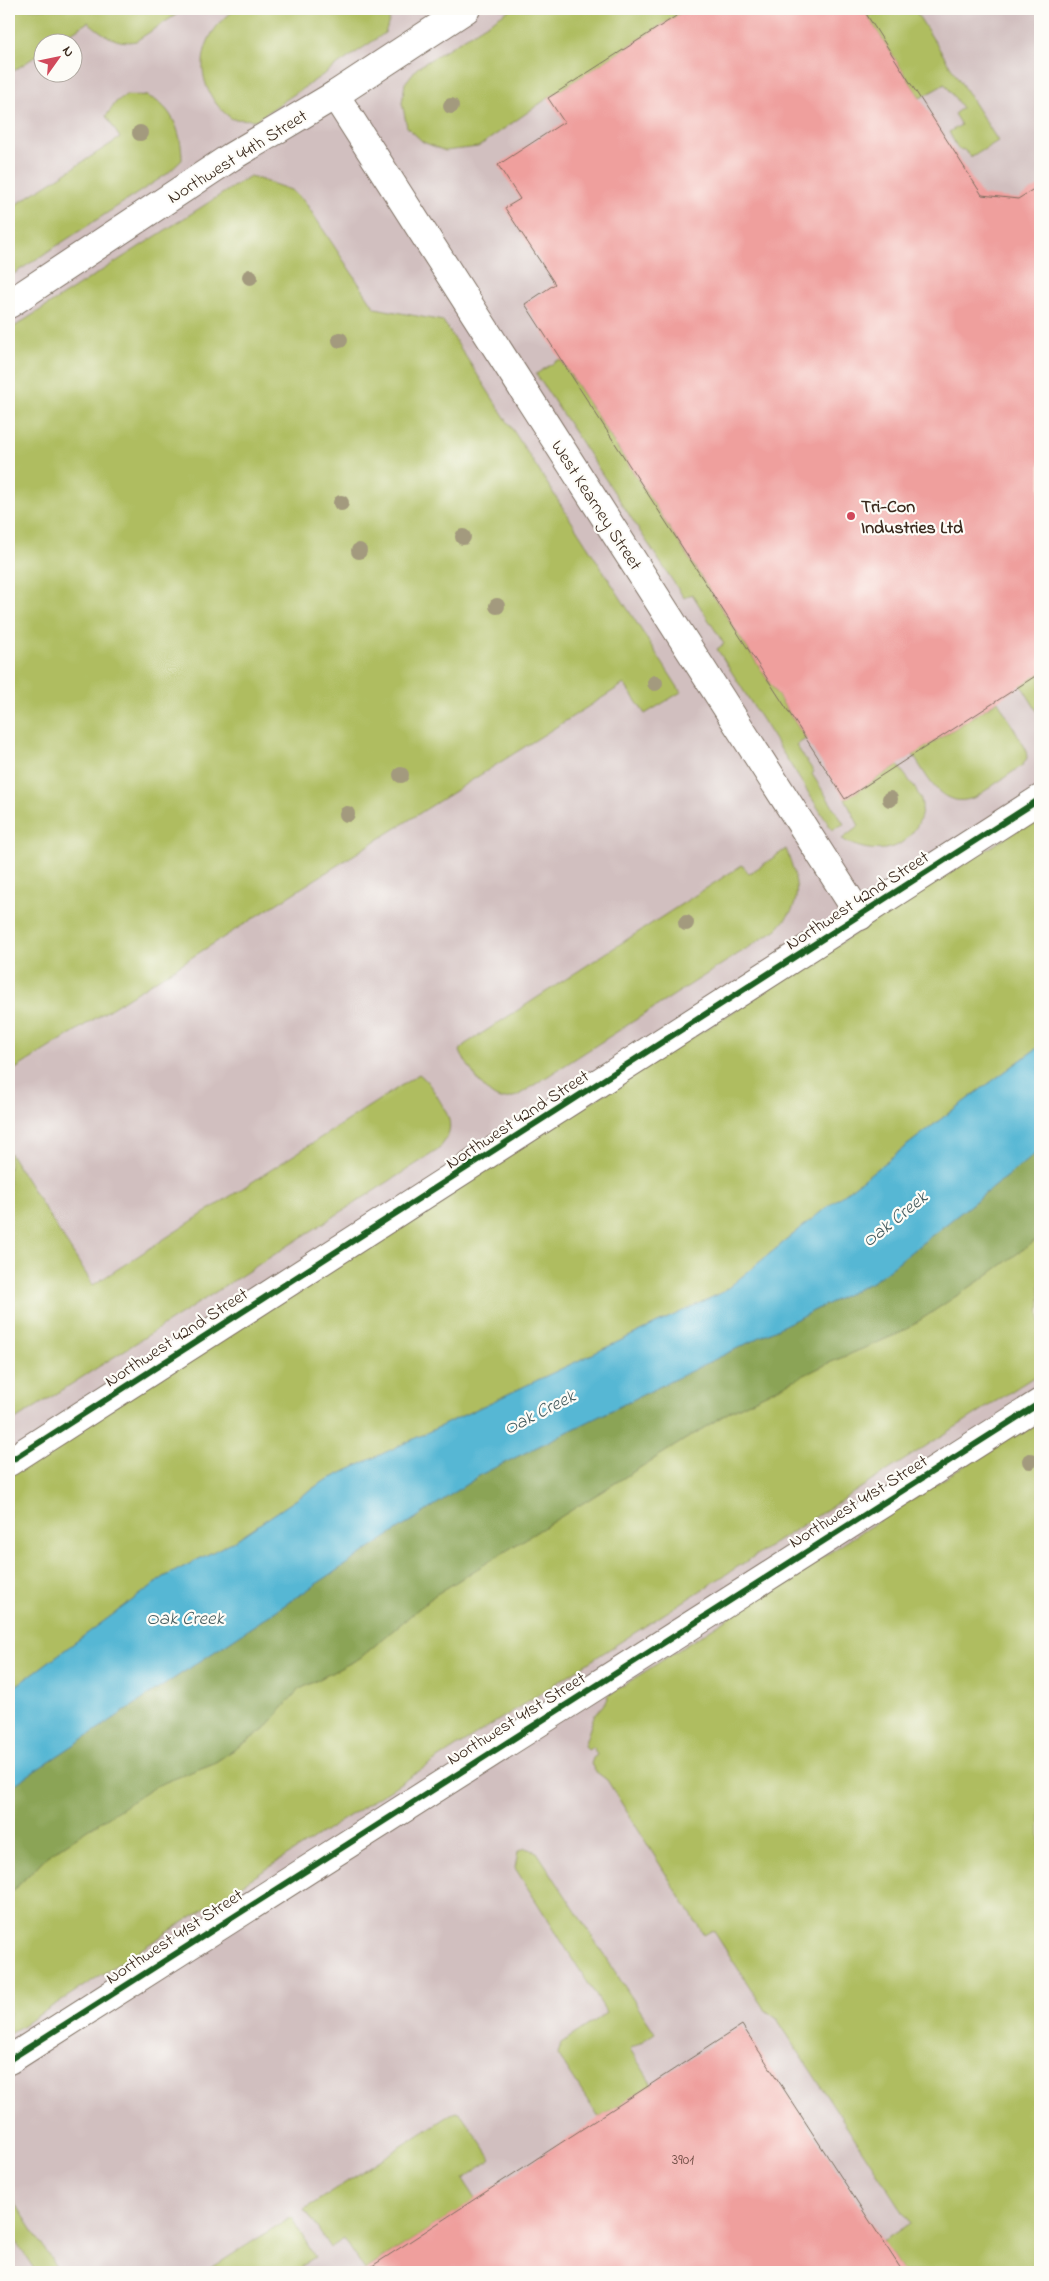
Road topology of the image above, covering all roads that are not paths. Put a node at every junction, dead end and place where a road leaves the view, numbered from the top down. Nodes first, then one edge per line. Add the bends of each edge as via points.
1 (466, 9) edge
2 (335, 95) junction
3 (9, 304) edge
4 (1040, 799) edge
5 (860, 916) junction
6 (1040, 1403) edge
7 (9, 1462) edge
8 (9, 2060) edge

1 - 2 street, Northwest 44th Street
2 - 3 street, Northwest 44th Street via 231,157
2 - 5 street, West Kearney Street
4 - 5 street, Northwest 42nd Street
5 - 7 street, Northwest 42nd Street
6 - 8 street, Northwest 41st Street

